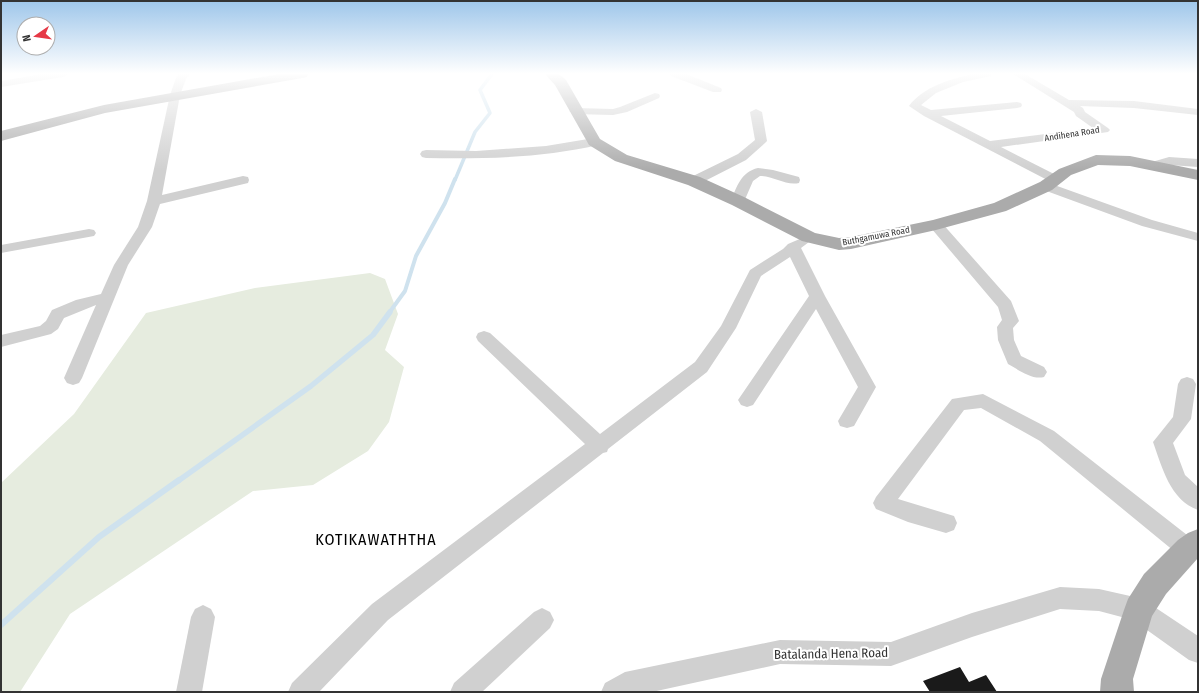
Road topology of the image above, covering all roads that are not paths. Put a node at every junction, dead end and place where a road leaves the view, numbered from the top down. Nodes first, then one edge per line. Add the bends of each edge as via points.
1 (117, 106) edge
2 (173, 106) edge
3 (573, 106) edge
4 (631, 106) edge
5 (915, 106) edge
6 (1001, 106) edge
7 (1074, 106) edge
8 (1158, 106) edge
9 (575, 111) junction
10 (756, 112) dead end
11 (1198, 112) edge
12 (928, 114) junction
13 (1, 136) edge
14 (594, 142) junction
15 (988, 145) junction
16 (426, 154) dead end
17 (1198, 163) edge
18 (1156, 165) junction
19 (1198, 174) edge
20 (244, 180) dead end
21 (794, 180) dead end
22 (694, 181) junction
23 (1051, 183) junction
24 (154, 201) junction
25 (738, 201) junction
26 (936, 225) junction
27 (89, 233) dead end
28 (1198, 237) edge
29 (801, 242) junction
30 (1, 249) edge
31 (817, 296) junction
32 (108, 297) junction
33 (484, 337) dead end
34 (1, 341) edge
35 (1038, 372) dead end
36 (73, 378) dead end
37 (1186, 384) dead end
38 (747, 400) dead end
39 (847, 421) dead end
40 (600, 446) junction
41 (1198, 501) edge
42 (946, 523) dead end
43 (1193, 546) edge
44 (1139, 610) junction
45 (203, 617) dead end
46 (542, 620) dead end
47 (1198, 651) edge
48 (300, 691) edge
49 (189, 692) edge
50 (463, 692) edge
51 (614, 692) edge
52 (1116, 692) edge

1 - 13 main road
2 - 24 street
3 - 9 main road, Buthgamuwa Road
4 - 9 street via 613,112
5 - 12 street
6 - 12 street
7 - 15 street, Andihena Road via 1080,114 1104,130
8 - 11 street
9 - 14 main road, Buthgamuwa Road
10 - 22 street via 761,141 742,157
12 - 15 street
14 - 16 street via 546,150 476,155
14 - 22 main road, Buthgamuwa Road via 620,158
15 - 23 street
17 - 18 street via 1169,161
18 - 19 main road, Buthgamuwa Road
18 - 23 main road, Buthgamuwa Road via 1096,160 1065,172
20 - 24 street
21 - 25 street via 761,171 753,172 748,176
22 - 25 main road, Buthgamuwa Road
23 - 26 main road, Buthgamuwa Road via 1000,207
23 - 28 street via 1147,223
24 - 32 street via 145,227 121,265
25 - 29 main road, Buthgamuwa Road
26 - 29 main road, Buthgamuwa Road via 851,243
26 - 35 street via 1005,305 1011,321 1005,327 1006,340 1014,360
27 - 30 street
29 - 31 street
29 - 40 street via 755,273 728,328 701,367
31 - 38 street
31 - 39 street via 867,387
32 - 34 street via 58,314 52,325 45,330
32 - 36 street
33 - 40 street
37 - 41 street via 1182,419 1163,442 1177,480
40 - 48 street via 380,612
42 - 43 street via 883,503 959,404 983,401 1047,436
43 - 44 main road via 1155,584
44 - 47 street
44 - 51 street, Batalanda Hena Road via 1100,600 1060,598 890,654 780,652 625,685
44 - 52 main road via 1117,679
45 - 49 street
46 - 50 street

